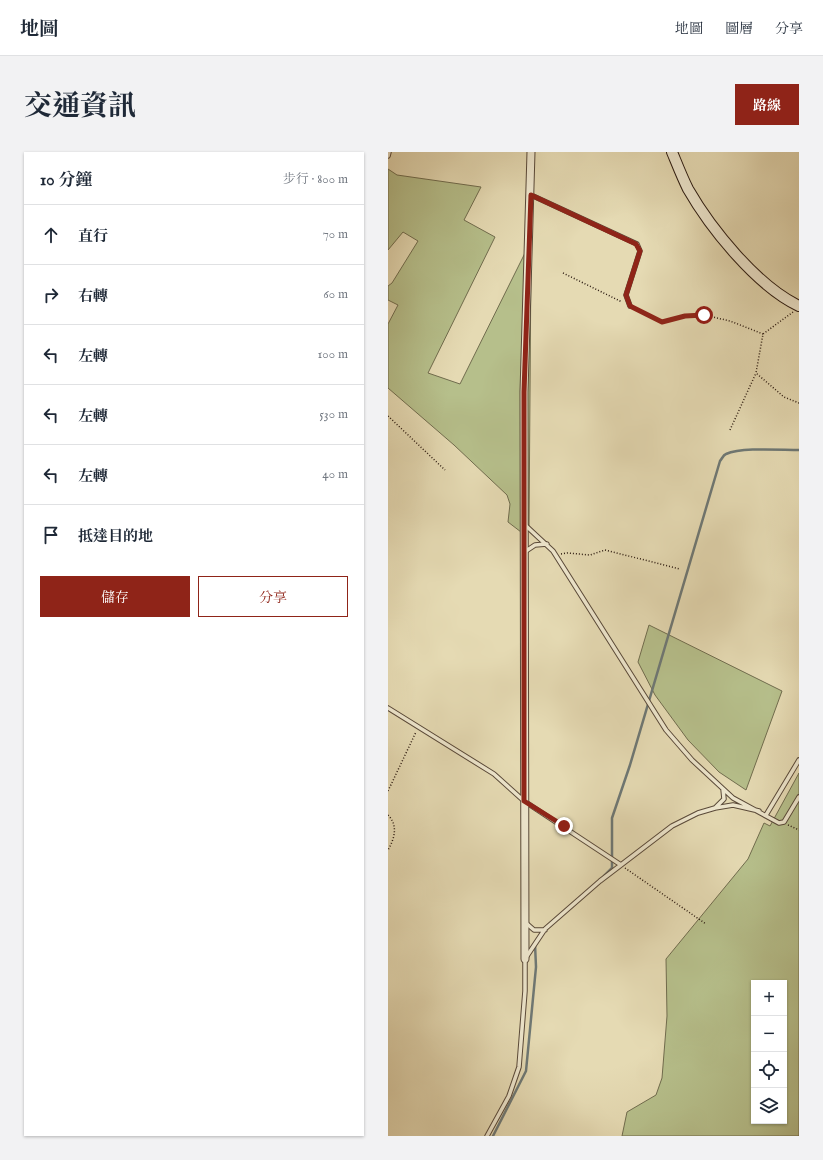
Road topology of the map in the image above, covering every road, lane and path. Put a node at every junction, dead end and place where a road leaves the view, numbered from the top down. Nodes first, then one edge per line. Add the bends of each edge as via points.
1 (390, 152) edge
2 (531, 152) edge
3 (672, 152) edge
4 (388, 156) edge
5 (531, 195) junction
6 (563, 273) dead end
7 (630, 306) junction
8 (796, 309) edge
9 (763, 334) junction
10 (756, 373) junction
11 (799, 403) edge
12 (388, 416) edge
13 (730, 430) dead end
14 (445, 470) dead end
15 (523, 523) junction
16 (547, 544) junction
17 (524, 554) junction
18 (556, 556) junction
19 (680, 569) dead end
20 (388, 708) edge
21 (414, 725) junction
22 (799, 760) edge
23 (723, 788) junction
24 (388, 791) edge
25 (799, 797) edge
26 (524, 801) junction
27 (715, 808) junction
28 (760, 811) junction
29 (388, 815) edge
30 (766, 815) junction
31 (784, 822) junction
32 (799, 830) edge
33 (388, 850) edge
34 (621, 865) junction
35 (525, 922) junction
36 (706, 924) dead end
37 (546, 929) junction
38 (525, 959) junction
39 (486, 1136) edge

1 - 4 lane
2 - 5 street
3 - 8 main road via 704,214 728,245
5 - 7 lane via 636,244 640,251 626,295
5 - 15 street via 524,392
6 - 7 path
7 - 9 path via 662,322 685,316 704,315 730,321
8 - 9 path
9 - 10 path
10 - 11 path via 784,397
10 - 13 path
12 - 14 path
15 - 16 lane
15 - 17 street
16 - 17 lane via 528,548
16 - 18 lane
17 - 26 street
18 - 19 path via 567,553 590,555 605,550
18 - 23 lane via 666,730 692,760
20 - 21 lane
21 - 24 path via 417,733
21 - 26 lane via 494,774
22 - 30 lane
23 - 27 lane via 724,799
23 - 28 lane via 733,798
25 - 31 lane
26 - 34 lane
26 - 35 street
27 - 28 lane via 733,806
27 - 34 lane via 672,826
28 - 30 lane
29 - 33 path via 392,818 395,834
30 - 31 lane via 779,823
31 - 32 path
34 - 36 path
34 - 37 lane
35 - 37 lane via 534,930
35 - 38 street
37 - 38 lane
38 - 39 lane via 519,1067 509,1096

